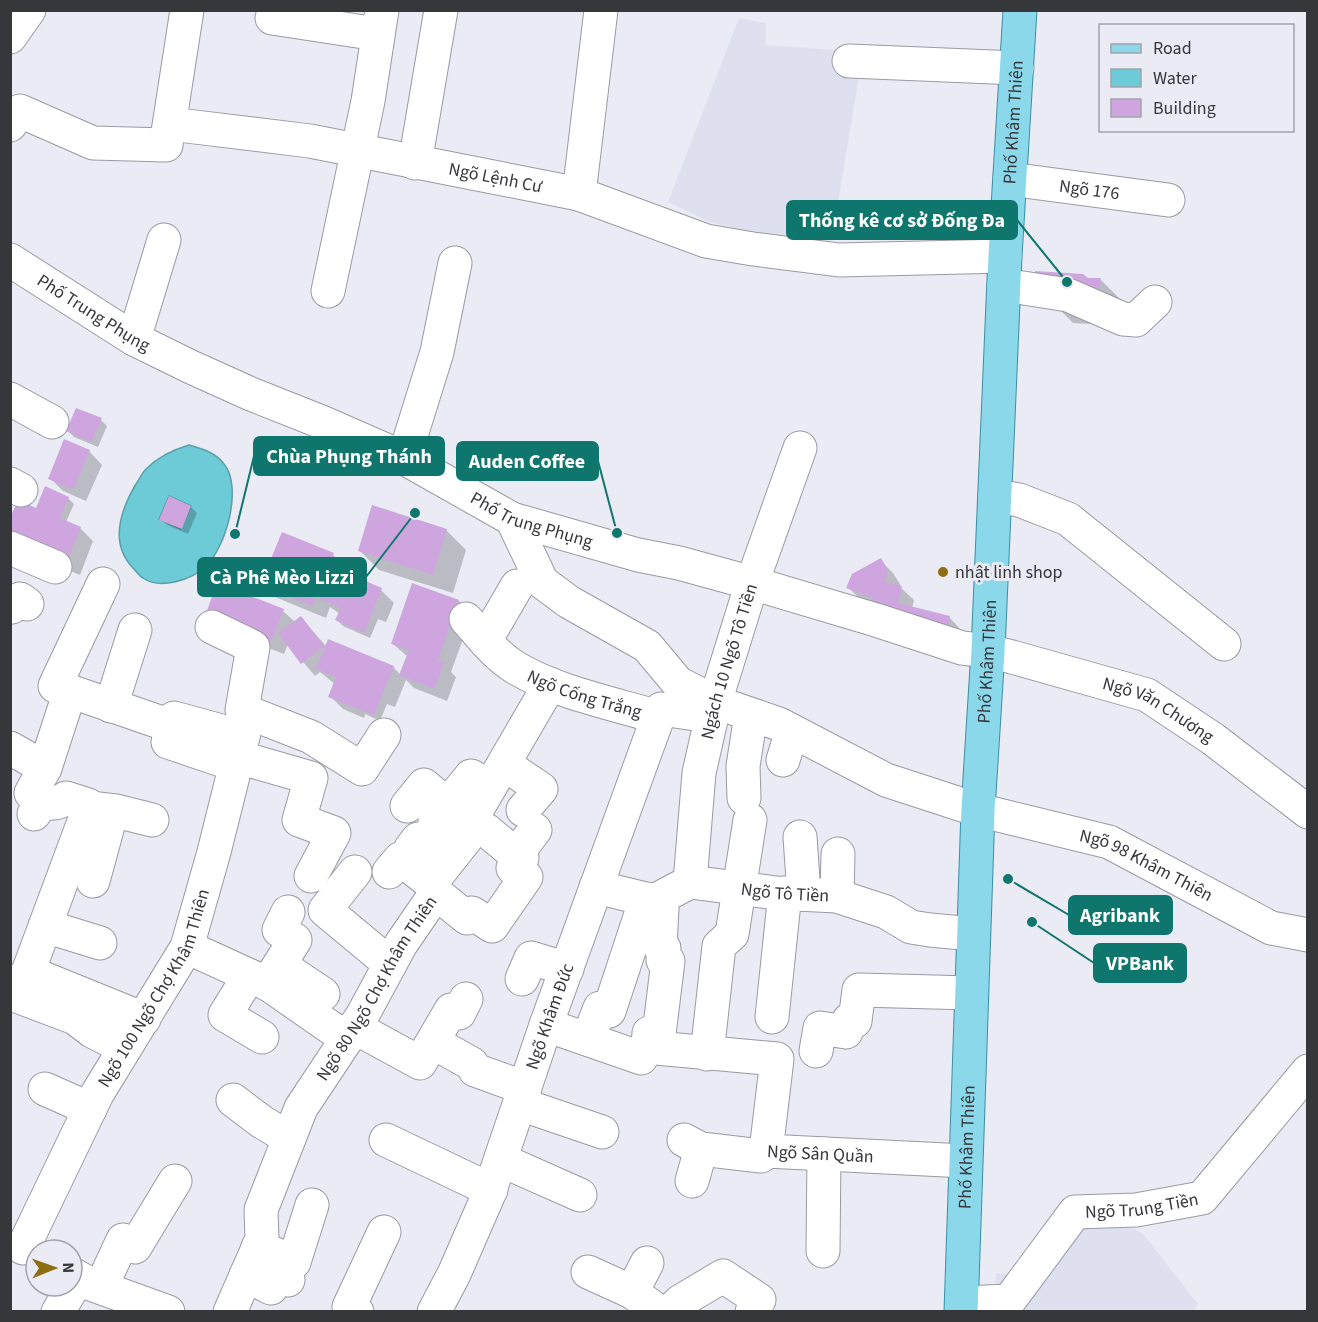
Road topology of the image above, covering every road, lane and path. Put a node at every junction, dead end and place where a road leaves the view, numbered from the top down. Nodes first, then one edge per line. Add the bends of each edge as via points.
1 (29, 10) edge
2 (187, 10) edge
3 (441, 10) edge
4 (601, 10) edge
5 (1020, 10) edge
6 (272, 18) dead end
7 (379, 22) edge
8 (10, 37) edge
9 (849, 61) dead end
10 (1017, 68) junction
11 (12, 120) edge
12 (170, 124) junction
13 (356, 150) junction
14 (415, 163) junction
15 (1010, 179) junction
16 (579, 194) junction
17 (1168, 200) dead end
18 (164, 240) dead end
19 (10, 260) edge
20 (455, 263) dead end
21 (1004, 271) junction
22 (328, 291) dead end
23 (1155, 302) dead end
24 (134, 339) junction
25 (10, 399) edge
26 (29, 426) edge
27 (800, 448) dead end
28 (404, 458) junction
29 (995, 496) junction
30 (513, 519) junction
31 (10, 548) edge
32 (55, 567) dead end
33 (752, 583) junction
34 (103, 584) dead end
35 (517, 586) dead end
36 (212, 627) dead end
37 (135, 630) dead end
38 (1224, 644) dead end
39 (988, 651) junction
40 (550, 684) junction
41 (70, 691) junction
42 (715, 702) junction
43 (111, 706) junction
44 (751, 715) junction
45 (658, 717) junction
46 (384, 735) dead end
47 (168, 742) dead end
48 (242, 743) junction
49 (10, 748) edge
50 (497, 776) junction
51 (37, 792) junction
52 (447, 805) junction
53 (407, 806) dead end
54 (101, 810) junction
55 (978, 810) junction
56 (1308, 812) edge
57 (152, 820) dead end
58 (473, 830) junction
59 (525, 831) junction
60 (800, 837) dead end
61 (411, 848) dead end
62 (838, 854) dead end
63 (355, 872) dead end
64 (389, 872) dead end
65 (311, 876) dead end
66 (690, 882) junction
67 (596, 887) junction
68 (434, 888) junction
69 (738, 888) junction
70 (795, 894) junction
71 (837, 896) junction
72 (650, 900) junction
73 (288, 912) dead end
74 (45, 926) junction
75 (1307, 933) edge
76 (974, 934) junction
77 (100, 943) dead end
78 (186, 947) junction
79 (390, 964) junction
80 (567, 969) junction
81 (265, 975) junction
82 (522, 979) dead end
83 (15, 983) edge
84 (971, 993) junction
85 (323, 994) dead end
86 (466, 999) dead end
87 (772, 1017) dead end
88 (144, 1018) junction
89 (546, 1025) junction
90 (350, 1033) junction
91 (262, 1037) dead end
92 (588, 1039) junction
93 (648, 1047) junction
94 (125, 1048) junction
95 (447, 1050) dead end
96 (816, 1052) dead end
97 (707, 1054) junction
98 (1308, 1071) edge
99 (45, 1089) dead end
100 (522, 1096) junction
101 (234, 1100) dead end
102 (90, 1109) junction
103 (602, 1132) dead end
104 (289, 1138) junction
105 (386, 1140) dead end
106 (766, 1151) junction
107 (824, 1154) junction
108 (965, 1161) junction
109 (496, 1175) junction
110 (175, 1181) dead end
111 (692, 1182) dead end
112 (580, 1195) dead end
113 (312, 1205) dead end
114 (384, 1232) dead end
115 (23, 1249) edge
116 (823, 1251) dead end
117 (252, 1261) junction
118 (588, 1272) dead end
119 (84, 1280) edge
120 (288, 1280) dead end
121 (69, 1298) edge
122 (653, 1300) edge
123 (761, 1300) edge
124 (962, 1307) edge
125 (58, 1311) edge
126 (168, 1311) edge
127 (230, 1311) edge
128 (357, 1311) edge
129 (434, 1311) edge

1 - 8 street
2 - 12 street
3 - 14 street
4 - 16 street
5 - 10 main road, Phố Khâm Thiên
6 - 7 street
7 - 13 street via 368,101
9 - 10 street
10 - 15 main road, Phố Khâm Thiên
11 - 12 street via 20,111 93,143 166,146
12 - 13 street, Ngõ Lệnh Cư
13 - 14 street, Ngõ Lệnh Cư
13 - 22 street
14 - 16 street, Ngõ Lệnh Cư
15 - 17 street, Ngõ 176
15 - 21 main road, Phố Khâm Thiên
16 - 21 street, Ngõ Lệnh Cư via 706,241 839,260
18 - 24 street
19 - 24 street, Phố Trung Phụng
20 - 28 street via 437,352
21 - 23 street, Ngõ Lệnh Cư via 1123,319 1136,320
21 - 29 main road, Phố Khâm Thiên
24 - 28 street, Phố Trung Phụng via 191,368
25 - 26 street
27 - 33 street, Ngách 10 Ngõ Tô Tiền
28 - 30 street, Phố Trung Phụng
29 - 38 street via 1019,500 1068,519
29 - 39 main road, Phố Khâm Thiên
30 - 33 street, Phố Trung Phụng
30 - 42 street via 542,582 569,602 647,646 678,683
31 - 32 street
33 - 39 street, Phố Trung Phụng via 962,648
33 - 42 street, Ngách 10 Ngõ Tô Tiền
34 - 41 street via 55,686
35 - 40 street, Ngõ Cống Trắng via 476,630 515,668
36 - 48 street via 253,647 242,710
37 - 43 street
39 - 55 main road, Phố Khâm Thiên
39 - 56 street, Ngõ Văn Chương via 1147,695 1213,739
40 - 45 street, Ngõ Cống Trắng
40 - 50 street, Ngõ 80 Ngõ Chợ Khâm Thiên
41 - 43 street
41 - 51 street
42 - 44 street
42 - 45 street, Ngõ Cống Trắng via 702,715 661,709
42 - 66 street, Ngách 10 Ngõ Tô Tiền via 699,773
43 - 48 street via 171,726 174,718
44 - 55 street via 788,745
44 - 69 street via 743,766 747,809
45 - 67 street, Ngõ Khâm Đức
46 - 48 street via 362,769 311,737
47 - 48 street
48 - 65 street via 311,778 299,820 334,833
48 - 78 street, Ngõ 100 Ngõ Chợ Khâm Thiên
49 - 51 street
50 - 52 street via 471,776
50 - 58 street, Ngõ 80 Ngõ Chợ Khâm Thiên via 472,818
50 - 59 street via 542,789
51 - 54 street via 46,804 66,798
52 - 53 street via 424,785
52 - 61 street via 435,820 442,827 424,845 418,839
54 - 57 street
54 - 74 street via 88,866
55 - 75 street, Ngõ 98 Khâm Thiên via 1109,842 1271,928
55 - 76 main road, Phố Khâm Thiên
58 - 59 street via 486,830 516,855
58 - 68 street, Ngõ 80 Ngõ Chợ Khâm Thiên
59 - 68 street via 522,858 513,868 526,877 492,926 472,913 467,918
60 - 70 street
62 - 71 street
63 - 79 street via 325,910
64 - 68 street via 400,859
66 - 69 street, Ngõ Tô Tiền
66 - 72 street
67 - 72 street
67 - 80 street, Ngõ Khâm Đức
68 - 79 street, Ngõ 80 Ngõ Chợ Khâm Thiên
69 - 70 street, Ngõ Tô Tiền
69 - 97 street via 732,934 719,946
70 - 71 street, Ngõ Tô Tiền
70 - 87 street
71 - 76 street, Ngõ Tô Tiền via 886,912 911,927
72 - 92 street via 609,1011 600,1008
72 - 93 street via 662,909 660,947 664,948 663,960 668,961 659,1034 649,1033
73 - 81 street via 279,930 295,940
74 - 77 street
74 - 83 street
76 - 84 main road, Phố Khâm Thiên
78 - 81 street
78 - 88 street, Ngõ 100 Ngõ Chợ Khâm Thiên
79 - 90 street, Ngõ 80 Ngõ Chợ Khâm Thiên
80 - 82 street via 531,958
80 - 89 street, Ngõ Khâm Đức
81 - 85 street
81 - 90 street
81 - 91 street via 225,1015
83 - 88 street
83 - 94 street
84 - 96 street via 859,990 855,1021 849,1020 846,1032 820,1028
84 - 108 main road, Phố Khâm Thiên
86 - 90 street via 459,1014 451,1010 420,1063
88 - 94 street, Ngõ 100 Ngõ Chợ Khâm Thiên
89 - 92 street
89 - 100 street, Ngõ Khâm Đức
90 - 104 street, Ngõ 80 Ngõ Chợ Khâm Thiên via 301,1108
92 - 93 street via 641,1058
93 - 97 street
94 - 102 street, Ngõ 100 Ngõ Chợ Khâm Thiên
95 - 100 street
97 - 106 street, Ngõ Sân Quần via 777,1059
98 - 124 street, Ngõ Trung Tiền via 1202,1198 1136,1210 1075,1212 1009,1301
99 - 102 street
100 - 103 street
100 - 109 street, Ngõ Khâm Đức
101 - 104 street
102 - 115 street, Ngõ 100 Ngõ Chợ Khâm Thiên
104 - 117 street, Ngõ 80 Ngõ Chợ Khâm Thiên via 261,1210 262,1239
105 - 109 street
106 - 107 street, Ngõ Sân Quần
106 - 111 street via 760,1156 692,1144
107 - 108 street, Ngõ Sân Quần
107 - 116 street
108 - 124 main road, Phố Khâm Thiên
109 - 112 street
109 - 129 street, Ngõ Khâm Đức
110 - 119 street via 135,1247 123,1240
113 - 117 street via 294,1262
114 - 128 street via 349,1307
117 - 120 street via 271,1288 277,1275
117 - 127 street, Ngõ 80 Ngõ Chợ Khâm Thiên
118 - 122 street
119 - 126 street
121 - 125 street
122 - 123 street via 681,1301 723,1276

